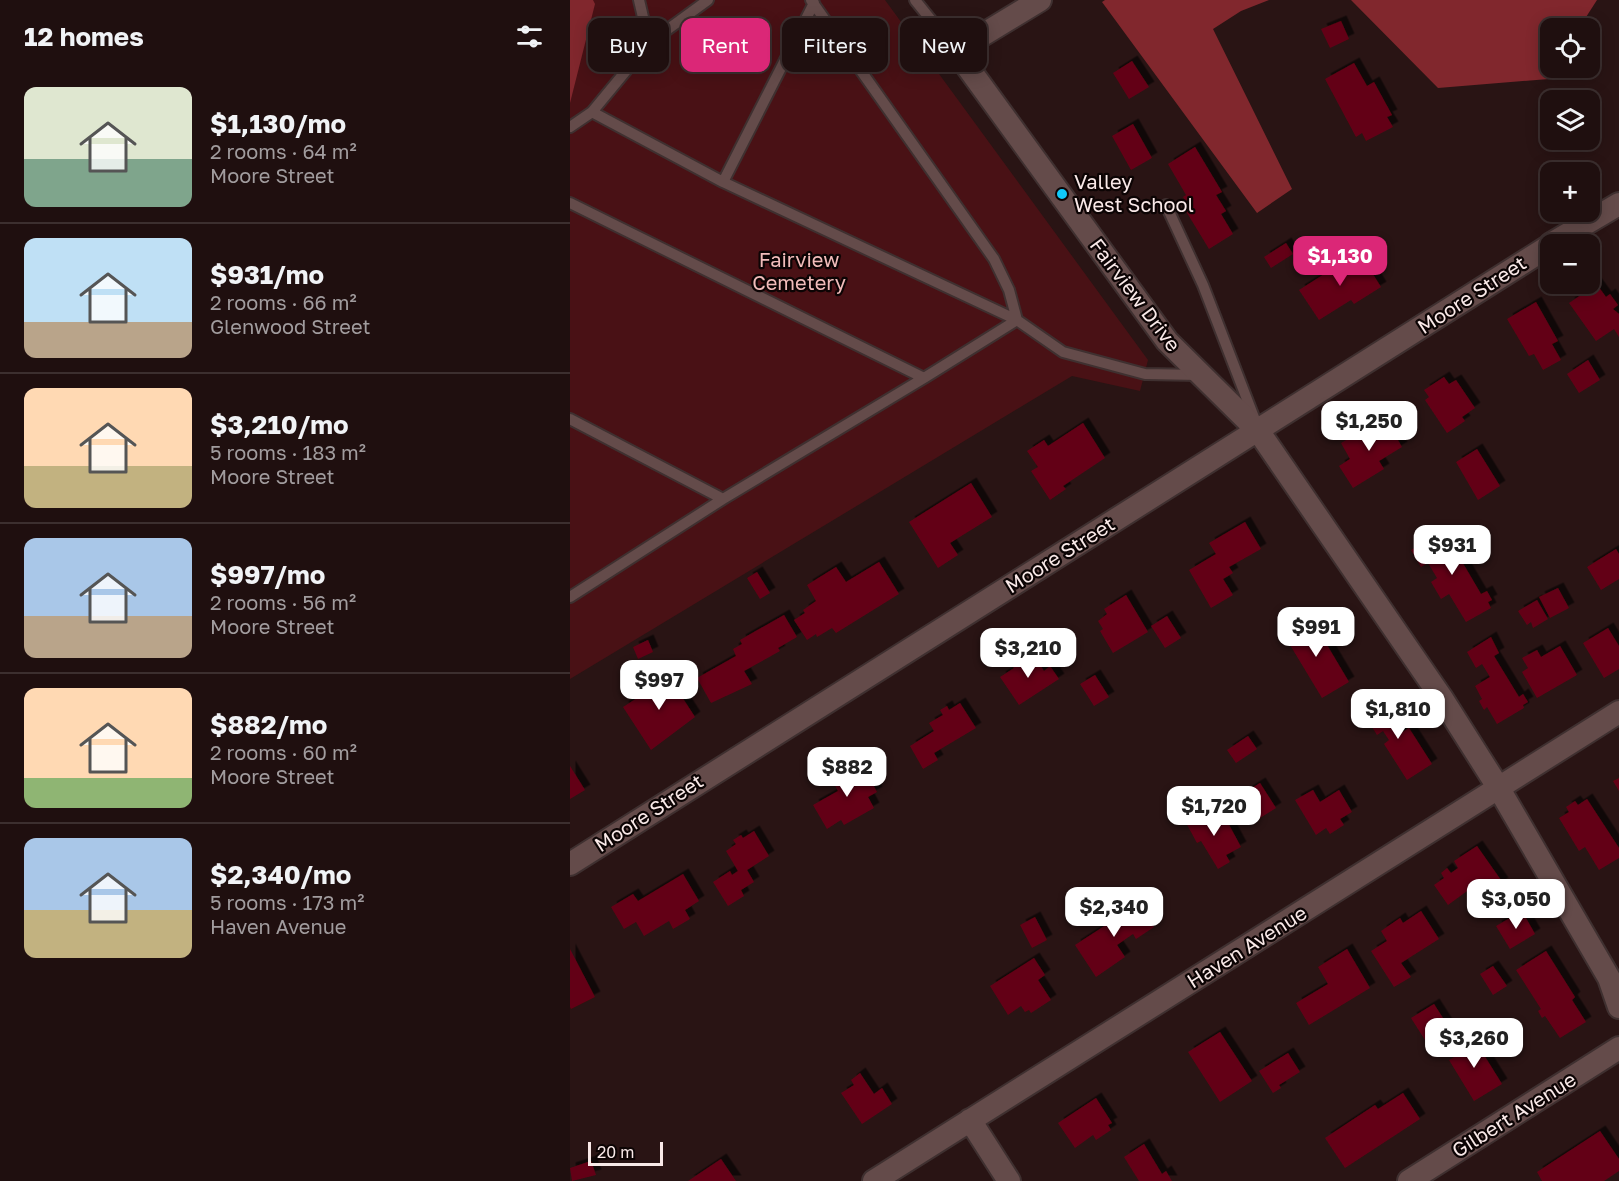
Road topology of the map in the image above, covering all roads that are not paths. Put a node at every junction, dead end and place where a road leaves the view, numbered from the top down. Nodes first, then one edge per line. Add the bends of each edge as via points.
1 (639, 0) edge
2 (708, 0) edge
3 (915, 0) edge
4 (1040, 0) edge
5 (812, 2) edge
6 (644, 18) edge
7 (929, 18) edge
8 (669, 29) edge
9 (987, 32) edge
10 (626, 72) edge
11 (971, 72) edge
12 (592, 112) junction
13 (570, 127) edge
14 (723, 182) junction
15 (570, 203) edge
16 (1619, 204) edge
17 (1166, 206) dead end
18 (1569, 234) edge
19 (1540, 252) edge
20 (1017, 321) junction
21 (1201, 375) junction
22 (924, 378) junction
23 (570, 419) edge
24 (1259, 432) junction
25 (723, 499) junction
26 (570, 597) edge
27 (1619, 712) edge
28 (1498, 788) junction
29 (570, 864) edge
30 (1619, 1007) edge
31 (1619, 1048) edge
32 (970, 1120) junction
33 (874, 1181) edge
34 (1009, 1181) edge
35 (1409, 1181) edge

1 - 6 lane
2 - 8 lane
3 - 7 lane
4 - 9 street
5 - 14 lane
5 - 20 lane via 994,259 1009,290
10 - 12 lane
11 - 21 street, Fairview Drive via 1167,341
12 - 13 lane
12 - 14 lane
14 - 20 lane
15 - 22 lane
16 - 18 street, Moore Street
17 - 24 lane via 1203,285
19 - 24 street, Moore Street
20 - 21 lane via 1063,352 1145,374
20 - 22 lane
21 - 24 street, Fairview Drive
22 - 25 lane
23 - 25 lane
24 - 28 street, Fairview Drive via 1442,697
24 - 29 street, Moore Street via 878,667
25 - 26 lane
27 - 28 street, Haven Avenue
28 - 30 street, Fairview Drive via 1609,978
28 - 32 street, Haven Avenue
31 - 35 street, Gilbert Avenue
32 - 33 street, Haven Avenue
32 - 34 street

